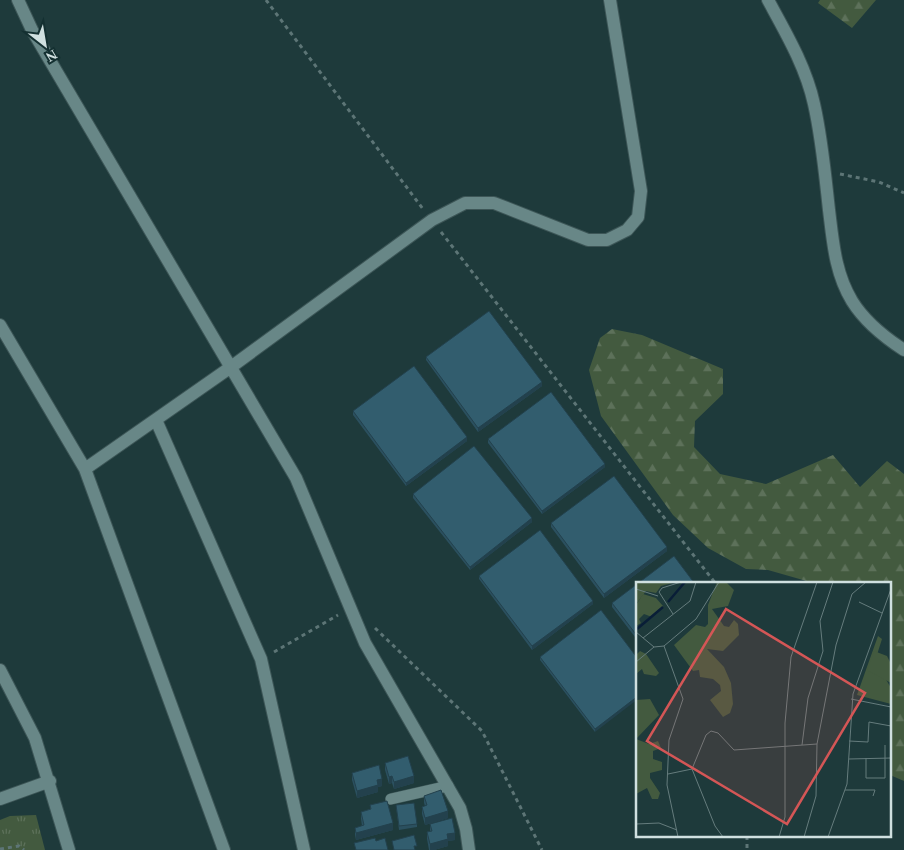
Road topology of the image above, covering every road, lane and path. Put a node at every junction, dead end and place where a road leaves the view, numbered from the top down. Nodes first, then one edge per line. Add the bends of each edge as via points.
1 (18, 0) edge
2 (266, 0) edge
3 (610, 0) edge
4 (768, 0) edge
5 (824, 170) junction
6 (904, 193) edge
7 (432, 220) junction
8 (0, 325) edge
9 (904, 350) edge
10 (231, 367) junction
11 (156, 420) junction
12 (85, 469) junction
13 (714, 582) edge
14 (350, 608) junction
15 (261, 659) junction
16 (0, 670) edge
17 (50, 781) junction
18 (448, 786) junction
19 (0, 799) edge
20 (391, 799) dead end
21 (0, 850) edge
22 (24, 850) edge
23 (69, 850) edge
24 (224, 850) edge
25 (304, 850) edge
26 (469, 850) edge
27 (542, 850) edge

1 - 10 street via 32,30
2 - 7 path
3 - 7 street via 642,191 638,217 627,230 607,240 588,240 494,203 465,203
4 - 5 street via 802,68 814,102
5 - 6 path via 878,182
5 - 9 street via 834,259 842,280 866,320
7 - 10 street
7 - 13 path
8 - 12 street
10 - 11 street
10 - 14 street via 296,478
11 - 12 street
11 - 15 street
12 - 24 street
14 - 15 path
14 - 18 street via 364,643
14 - 27 path via 382,633 482,731
15 - 25 street
16 - 17 street via 35,738
17 - 19 street
17 - 23 street
18 - 20 lane
18 - 26 street via 460,808
21 - 22 path via 19,846

